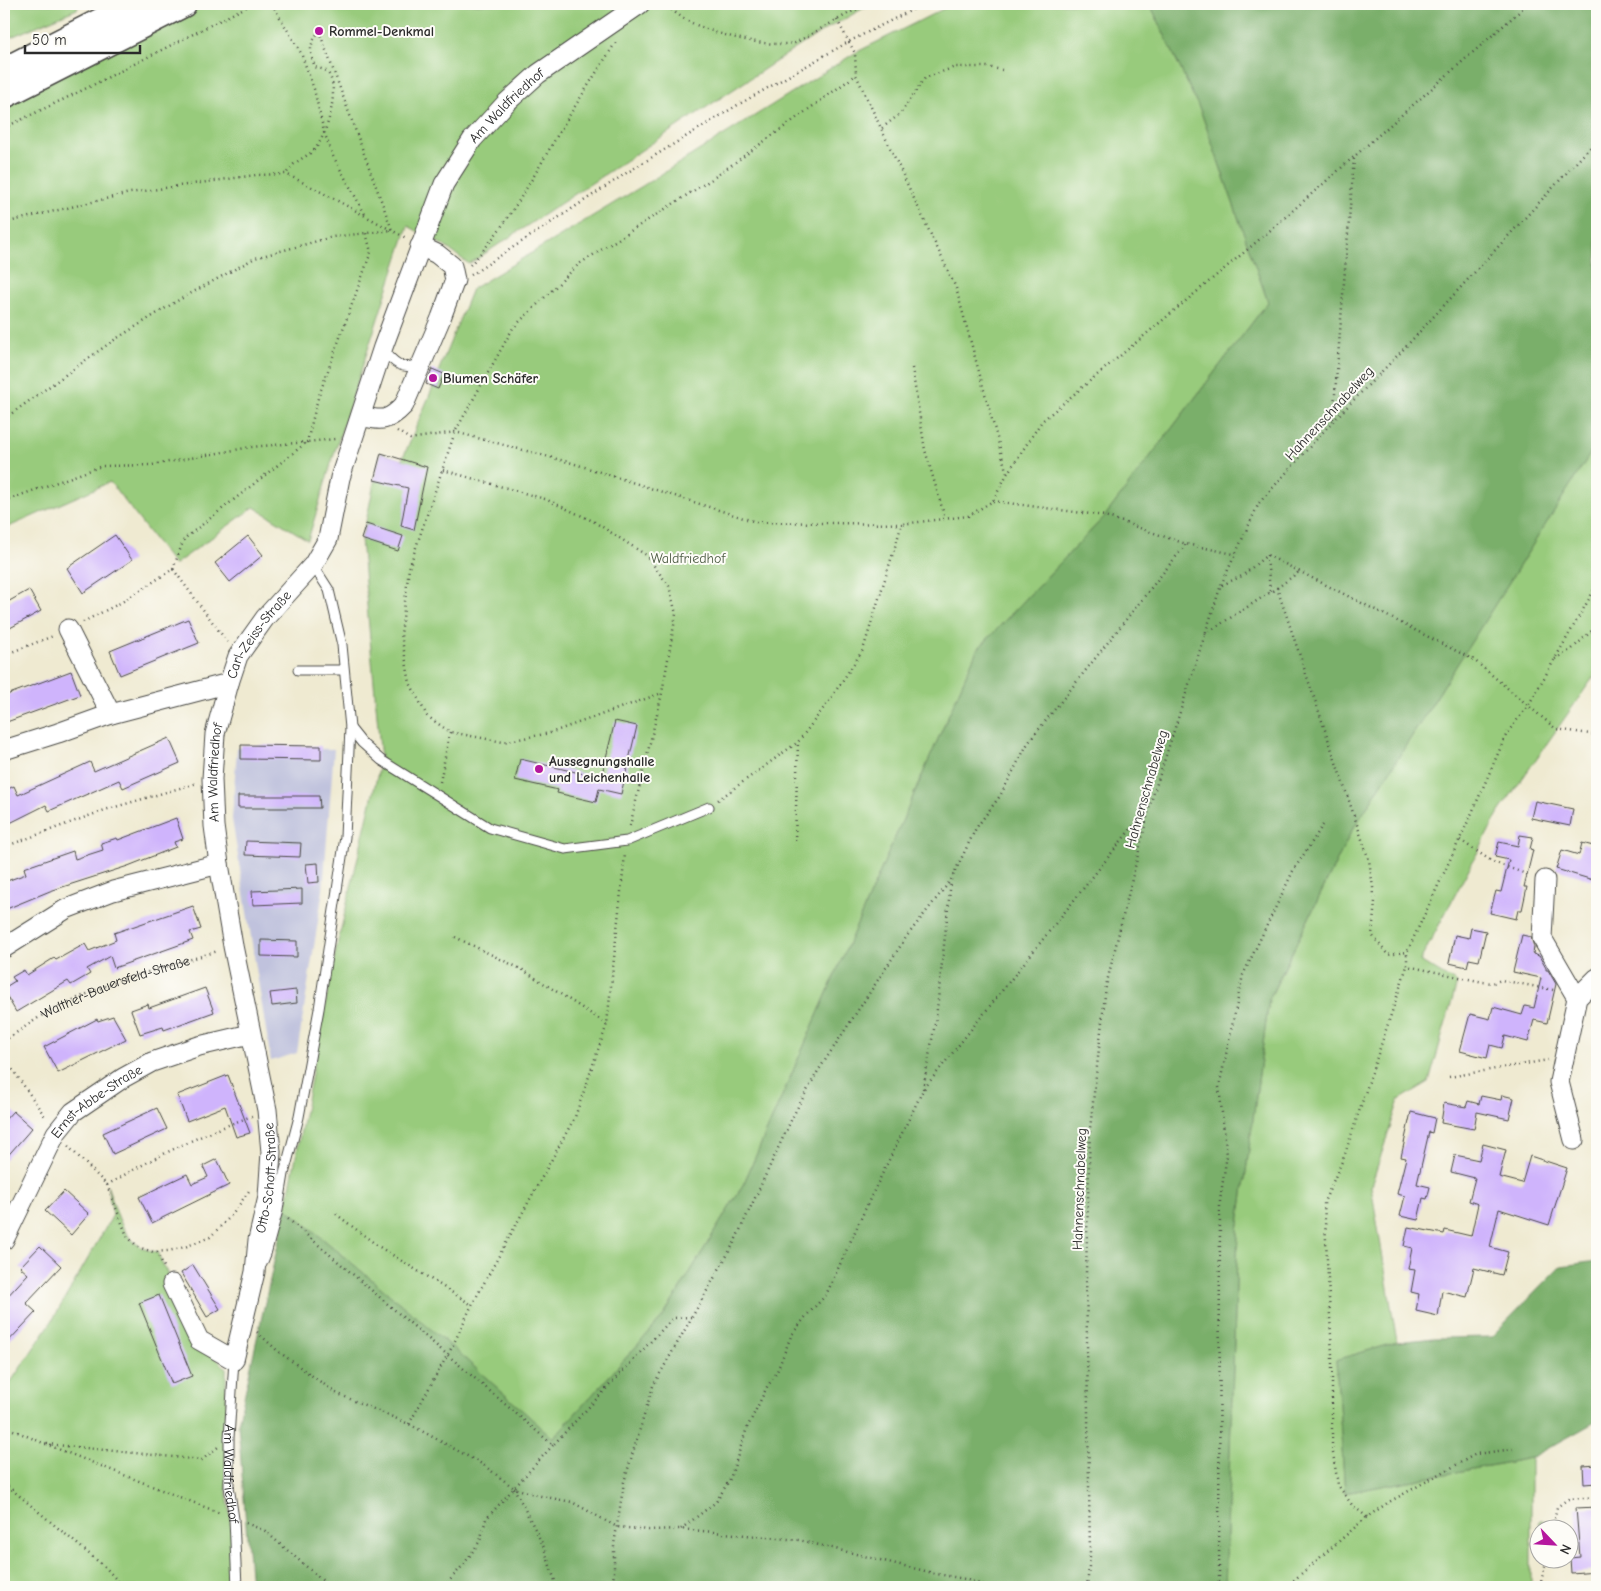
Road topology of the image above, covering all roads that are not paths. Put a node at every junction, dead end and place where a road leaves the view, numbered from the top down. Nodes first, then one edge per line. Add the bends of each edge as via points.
1 (135, 4) edge
2 (183, 4) edge
3 (640, 4) edge
4 (4, 71) edge
5 (4, 95) edge
6 (420, 246) junction
7 (383, 347) junction
8 (422, 360) junction
9 (361, 416) junction
10 (313, 564) junction
11 (68, 629) road end
12 (298, 670) dead end
13 (343, 670) junction
14 (229, 683) junction
15 (111, 714) junction
16 (350, 728) junction
17 (4, 750) edge
18 (709, 807) road end
19 (219, 864) junction
20 (1545, 880) road end
21 (4, 948) edge
22 (1597, 978) edge
23 (1575, 996) junction
24 (250, 1034) junction
25 (1574, 1140) dead end
26 (4, 1240) edge
27 (255, 1272) junction
28 (172, 1284) dead end
29 (234, 1360) junction
30 (237, 1587) edge

1 - 4 street
2 - 5 street
3 - 6 street, Am Waldfriedhof via 538,74 472,140 444,184
6 - 7 street, Am Waldfriedhof
6 - 8 street via 438,254 452,266 456,280
7 - 8 lane via 389,358 401,366 413,367
7 - 9 street, Am Waldfriedhof
8 - 9 street via 404,405 395,414 379,421
9 - 10 street, Am Waldfriedhof via 340,478 328,539
10 - 13 lane via 329,590 342,644
10 - 14 street, Carl-Zeiss-Straße via 265,618 238,656
11 - 15 street
12 - 13 lane
13 - 16 lane
14 - 15 street, Carl-Zeiss-Straße
14 - 19 street, Am Waldfriedhof via 215,734 212,779
15 - 17 street, Carl-Zeiss-Straße
16 - 18 lane via 381,760 490,828 565,849 627,841
16 - 27 lane via 346,837 310,1058 278,1210 266,1254
19 - 21 street via 113,891 66,909
19 - 24 street, Otto-Schott-Straße
20 - 23 street via 1542,938
22 - 23 street
23 - 25 street via 1559,1082
24 - 26 street, Ernst-Abbe-Straße via 152,1062 73,1112 56,1133
24 - 27 street, Otto-Schott-Straße via 267,1110 271,1152 268,1197 258,1240
27 - 29 street, Otto-Schott-Straße
28 - 29 street via 199,1340
29 - 30 lane, Am Waldfriedhof via 229,1486

